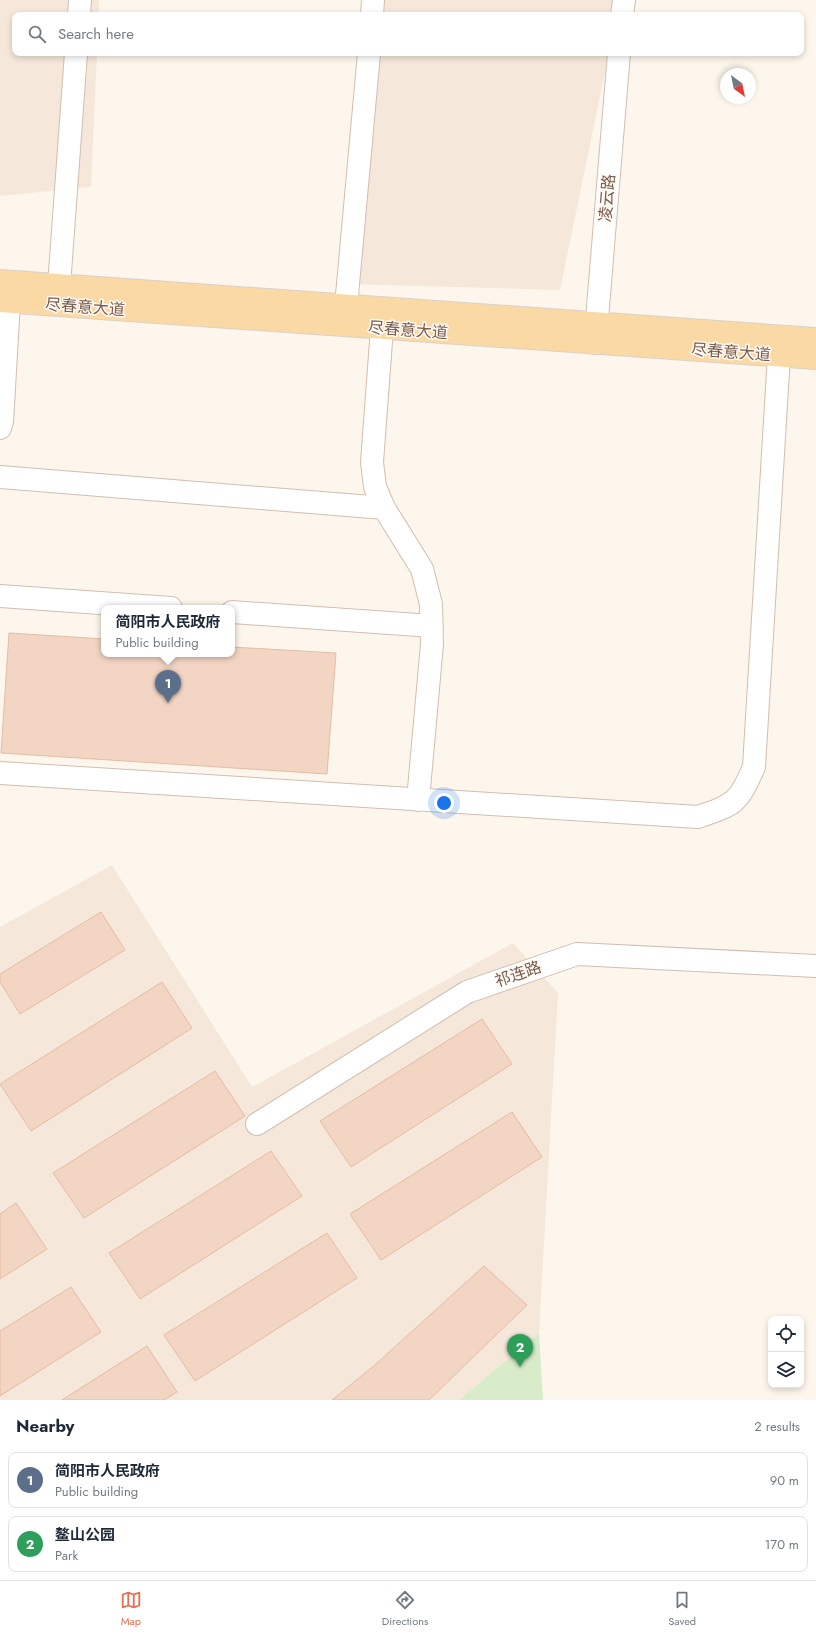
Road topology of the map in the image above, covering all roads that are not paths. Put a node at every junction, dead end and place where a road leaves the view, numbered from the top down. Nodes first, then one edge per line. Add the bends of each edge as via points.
1 (80, 0) edge
2 (373, 0) edge
3 (624, 0) edge
4 (79, 12) edge
5 (372, 12) edge
6 (622, 12) edge
7 (76, 56) edge
8 (369, 56) edge
9 (619, 56) edge
10 (0, 281) edge
11 (59, 286) junction
12 (5, 301) edge
13 (346, 306) junction
14 (382, 328) junction
15 (596, 333) junction
16 (816, 339) edge
17 (779, 356) junction
18 (816, 358) edge
19 (0, 428) edge
20 (0, 478) edge
21 (384, 508) junction
22 (0, 596) edge
23 (128, 605) edge
24 (235, 612) edge
25 (432, 626) junction
26 (0, 773) edge
27 (418, 800) junction
28 (816, 966) edge
29 (257, 1124) dead end

1 - 4 street
2 - 5 street
3 - 6 street
7 - 11 street
8 - 13 street
9 - 15 street, 凌云路
10 - 11 main road, 尽春意大道
11 - 13 main road, 尽春意大道
12 - 14 main road, 尽春意大道
12 - 19 street
13 - 15 main road, 尽春意大道
14 - 15 main road, 尽春意大道
14 - 21 street via 372,462 375,487
15 - 16 main road, 尽春意大道
15 - 17 main road, 尽春意大道
17 - 18 main road, 尽春意大道
17 - 27 street via 754,767 742,794 726,808 698,817
20 - 21 street
21 - 25 street via 422,569 431,604
22 - 23 street
24 - 25 street
25 - 27 street
26 - 27 street
28 - 29 street, 祁连路 via 577,954 467,992

